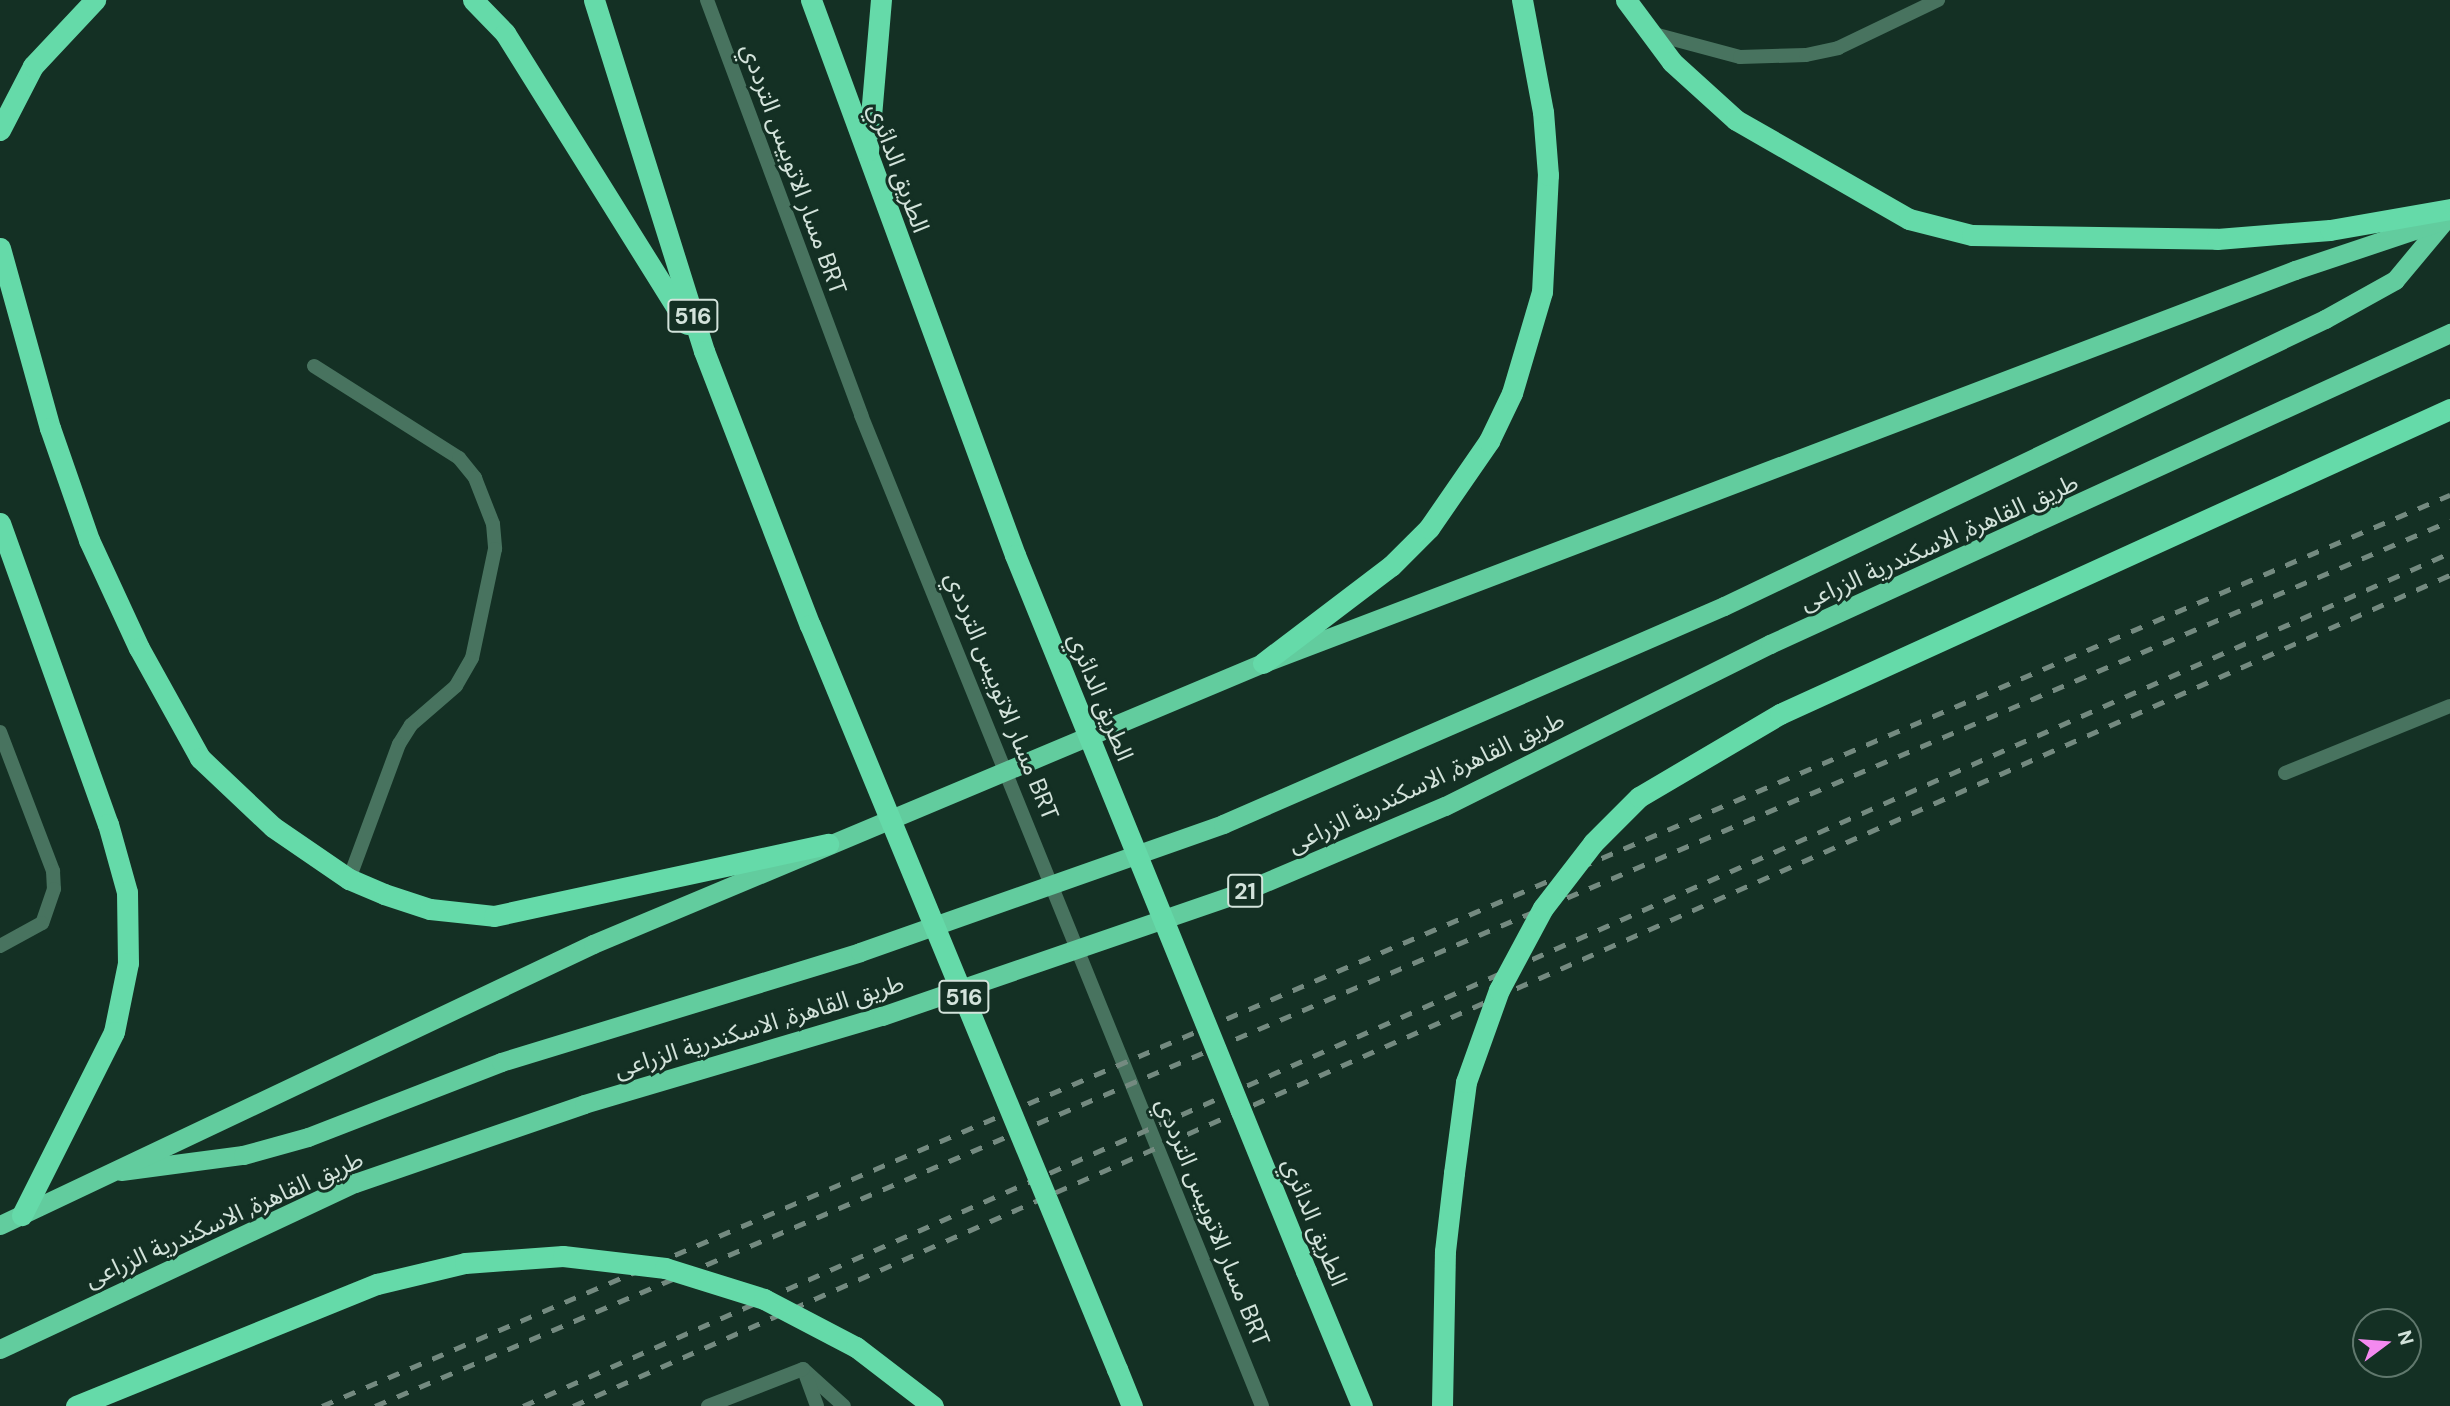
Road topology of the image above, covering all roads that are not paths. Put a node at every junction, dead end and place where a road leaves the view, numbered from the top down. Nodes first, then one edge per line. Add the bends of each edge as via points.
1 (95, 0) edge
2 (473, 0) edge
3 (594, 0) edge
4 (707, 0) edge
5 (811, 0) edge
6 (881, 0) edge
7 (1522, 0) edge
8 (1626, 0) edge
9 (1938, 0) edge
10 (1646, 31) junction
11 (0, 130) edge
12 (867, 160) junction
13 (2449, 215) edge
14 (0, 248) edge
15 (2450, 333) edge
16 (704, 352) junction
17 (314, 366) dead end
18 (2450, 409) edge
19 (0, 523) edge
20 (1263, 663) junction
21 (2450, 706) edge
22 (0, 732) edge
23 (2284, 773) dead end
24 (828, 844) junction
25 (349, 879) junction
26 (0, 946) edge
27 (108, 1172) junction
28 (22, 1215) junction
29 (0, 1225) edge
30 (0, 1349) edge
31 (803, 1368) junction
32 (76, 1406) edge
33 (708, 1406) edge
34 (817, 1406) edge
35 (844, 1406) edge
36 (933, 1406) edge
37 (1132, 1406) edge
38 (1262, 1406) edge
39 (1362, 1406) edge
40 (1442, 1406) edge

1 - 11 highway via 33,66
2 - 16 highway via 505,33
3 - 16 highway, 516
4 - 38 street, مسار الاتوبيس الترددي BRT via 861,415
5 - 12 highway, الطريق الدائري
6 - 12 highway
7 - 20 highway via 1543,112 1548,175 1542,292 1512,393 1489,441 1429,528 1391,566
8 - 10 highway
9 - 10 street via 1838,48 1806,55 1729,55
10 - 13 highway via 1702,93 1773,144 1909,219 1972,235 2217,239
12 - 39 highway, الطريق الدائري, bridge via 1015,555
13 - 20 highway
13 - 27 highway via 2395,280 2325,319 1724,606 1223,824 860,952 501,1062 308,1136 203,1162
14 - 25 highway via 50,428 89,540 139,648 193,746 273,827
15 - 30 highway, طريق القاهرة, الاسكندرية الزراعى / 21 via 1770,644 1445,806 1242,892 883,1016 584,1104 355,1184
16 - 37 highway, 516, bridge via 810,625
17 - 25 street via 459,458 486,500 495,549 472,658 456,686 411,725 399,744
18 - 40 highway, bridge via 1780,714 1639,797 1593,843 1543,908 1499,990 1466,1082 1443,1304
19 - 28 highway via 108,824 127,892 128,963 114,1032
20 - 24 highway
21 - 23 street
22 - 26 street via 52,872 54,890 41,923
24 - 25 highway via 494,916 430,909
24 - 27 highway via 593,944
27 - 28 highway
28 - 29 highway
31 - 33 street
31 - 34 street
31 - 35 street
32 - 36 highway, bridge via 377,1284 465,1263 563,1256 665,1268 764,1299 856,1348

